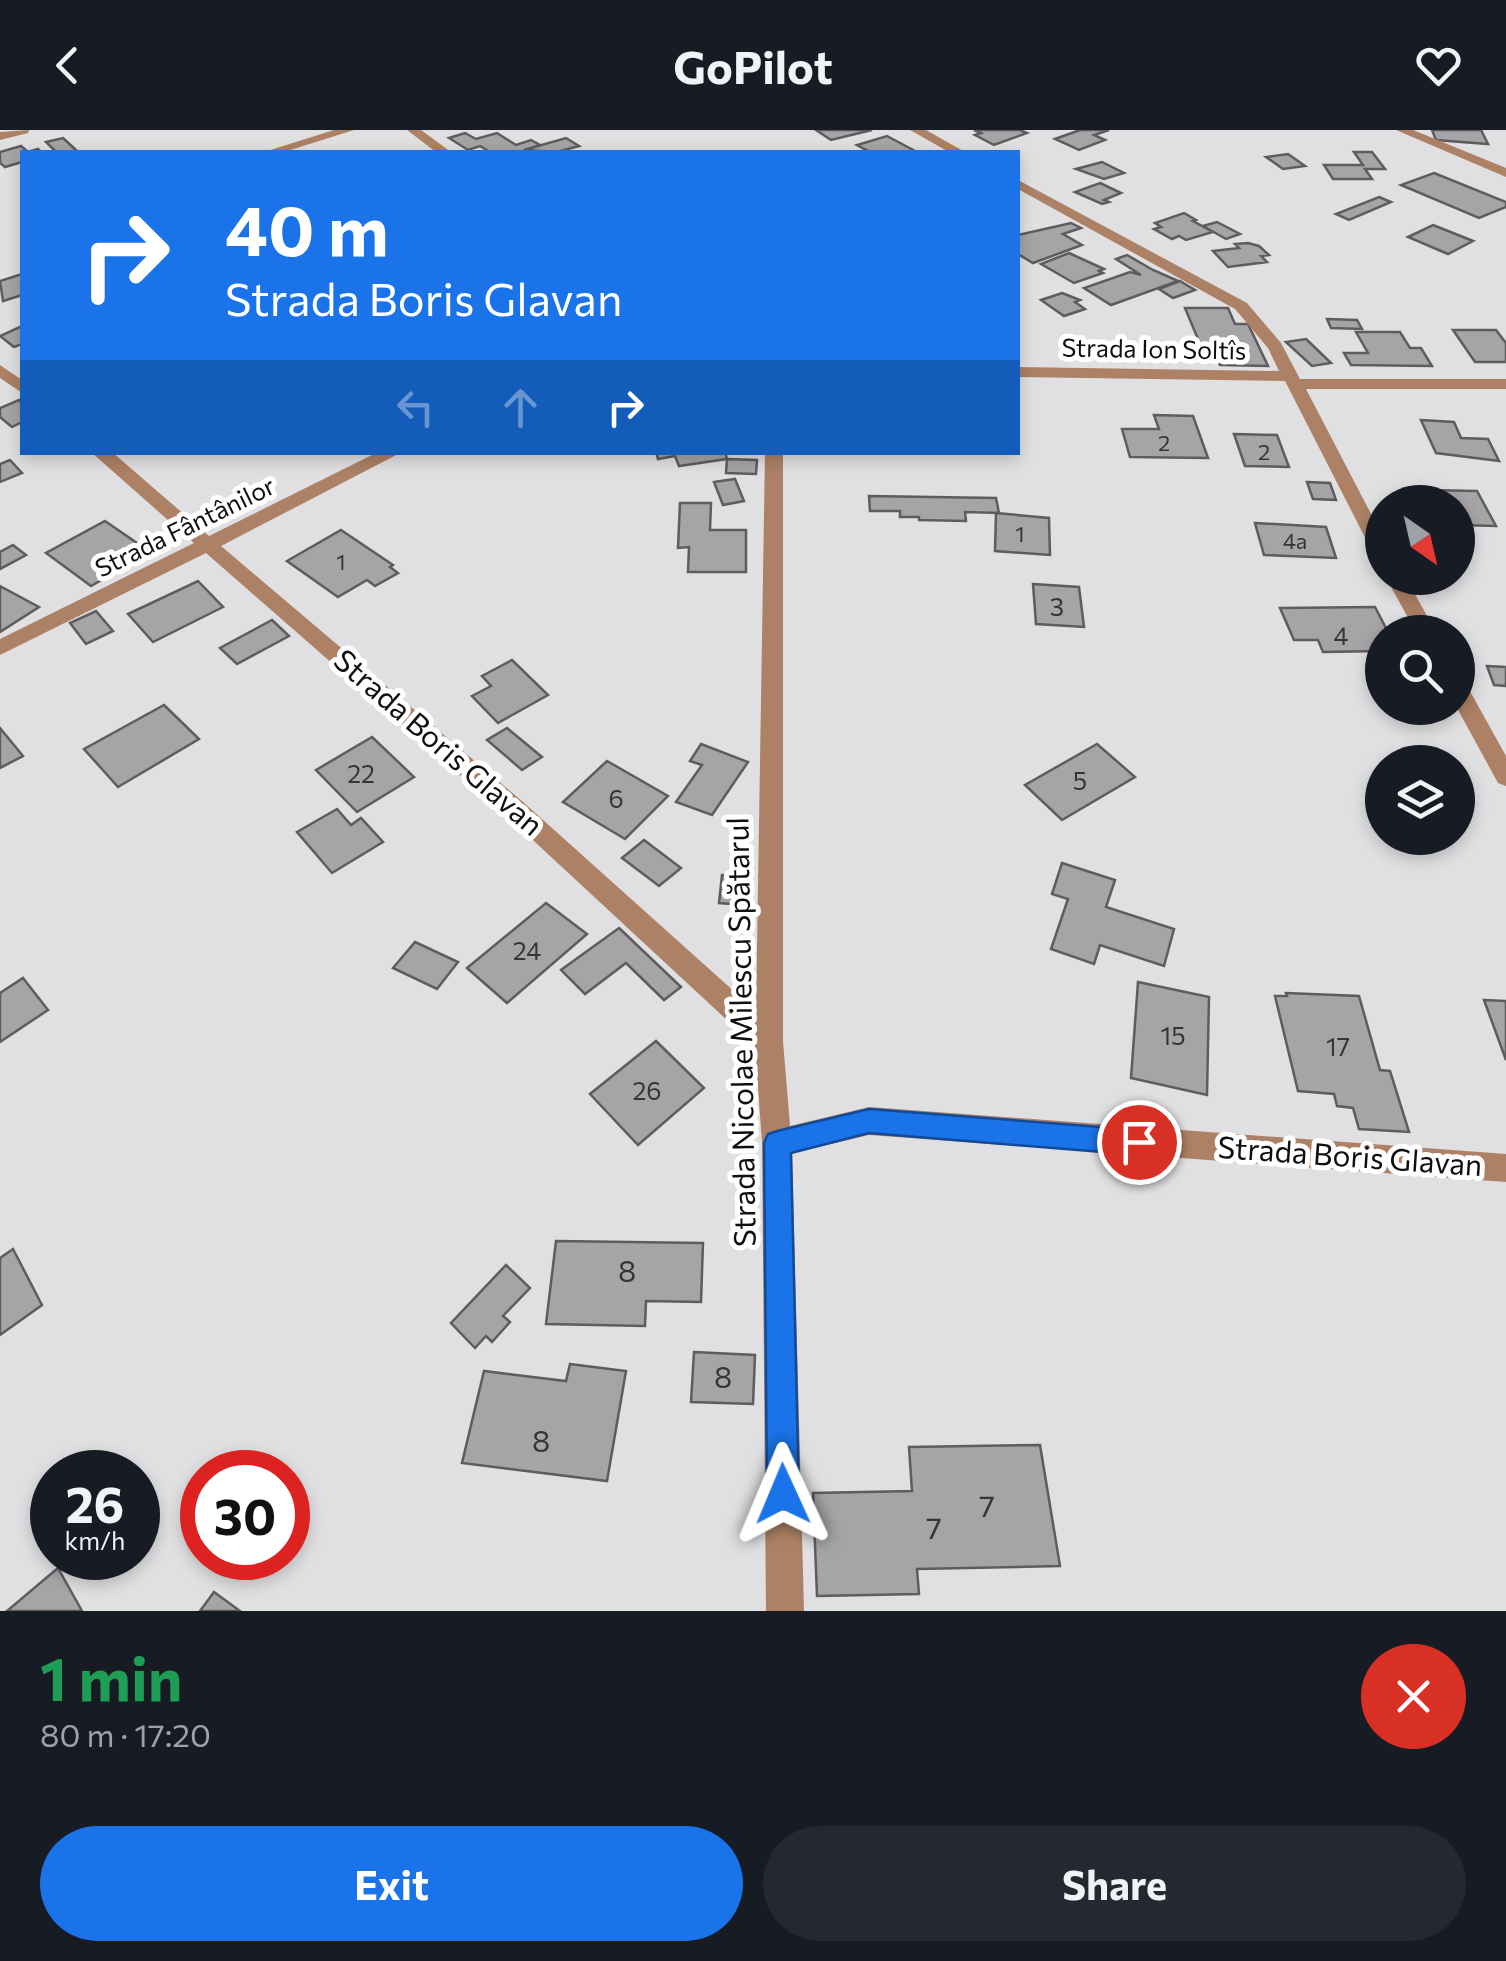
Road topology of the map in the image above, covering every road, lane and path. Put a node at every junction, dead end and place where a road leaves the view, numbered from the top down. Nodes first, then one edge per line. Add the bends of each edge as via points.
1 (23, 130) edge
2 (348, 130) edge
3 (413, 130) edge
4 (916, 130) edge
5 (1402, 130) edge
6 (0, 136) edge
7 (278, 150) edge
8 (441, 150) edge
9 (954, 150) edge
10 (1506, 173) edge
11 (1020, 185) edge
12 (0, 370) edge
13 (1020, 372) edge
14 (1292, 380) junction
15 (1506, 384) edge
16 (20, 386) edge
17 (104, 455) edge
18 (387, 455) edge
19 (774, 455) edge
20 (1365, 521) edge
21 (208, 543) junction
22 (0, 648) edge
23 (1475, 720) edge
24 (1506, 777) edge
25 (769, 1041) junction
26 (777, 1143) junction
27 (1506, 1168) edge
28 (785, 1611) edge

1 - 6 street
2 - 7 street
3 - 8 street
4 - 9 street
5 - 10 street
11 - 14 street via 1241,306
12 - 16 street
13 - 14 street, Strada Ion Soltîs
14 - 15 street, Strada Ion Soltîs
14 - 20 street
17 - 21 street, Strada Boris Glavan
18 - 21 street, Strada Fântânilor
19 - 25 street, Strada Nicolae Milescu Spătarul
21 - 22 street, Strada Fântânilor
21 - 25 street, Strada Boris Glavan
23 - 24 street
25 - 26 street, Strada Nicolae Milescu Spătarul
26 - 27 street, Strada Boris Glavan via 869,1121
26 - 28 street, Strada Nicolae Milescu Spătarul

